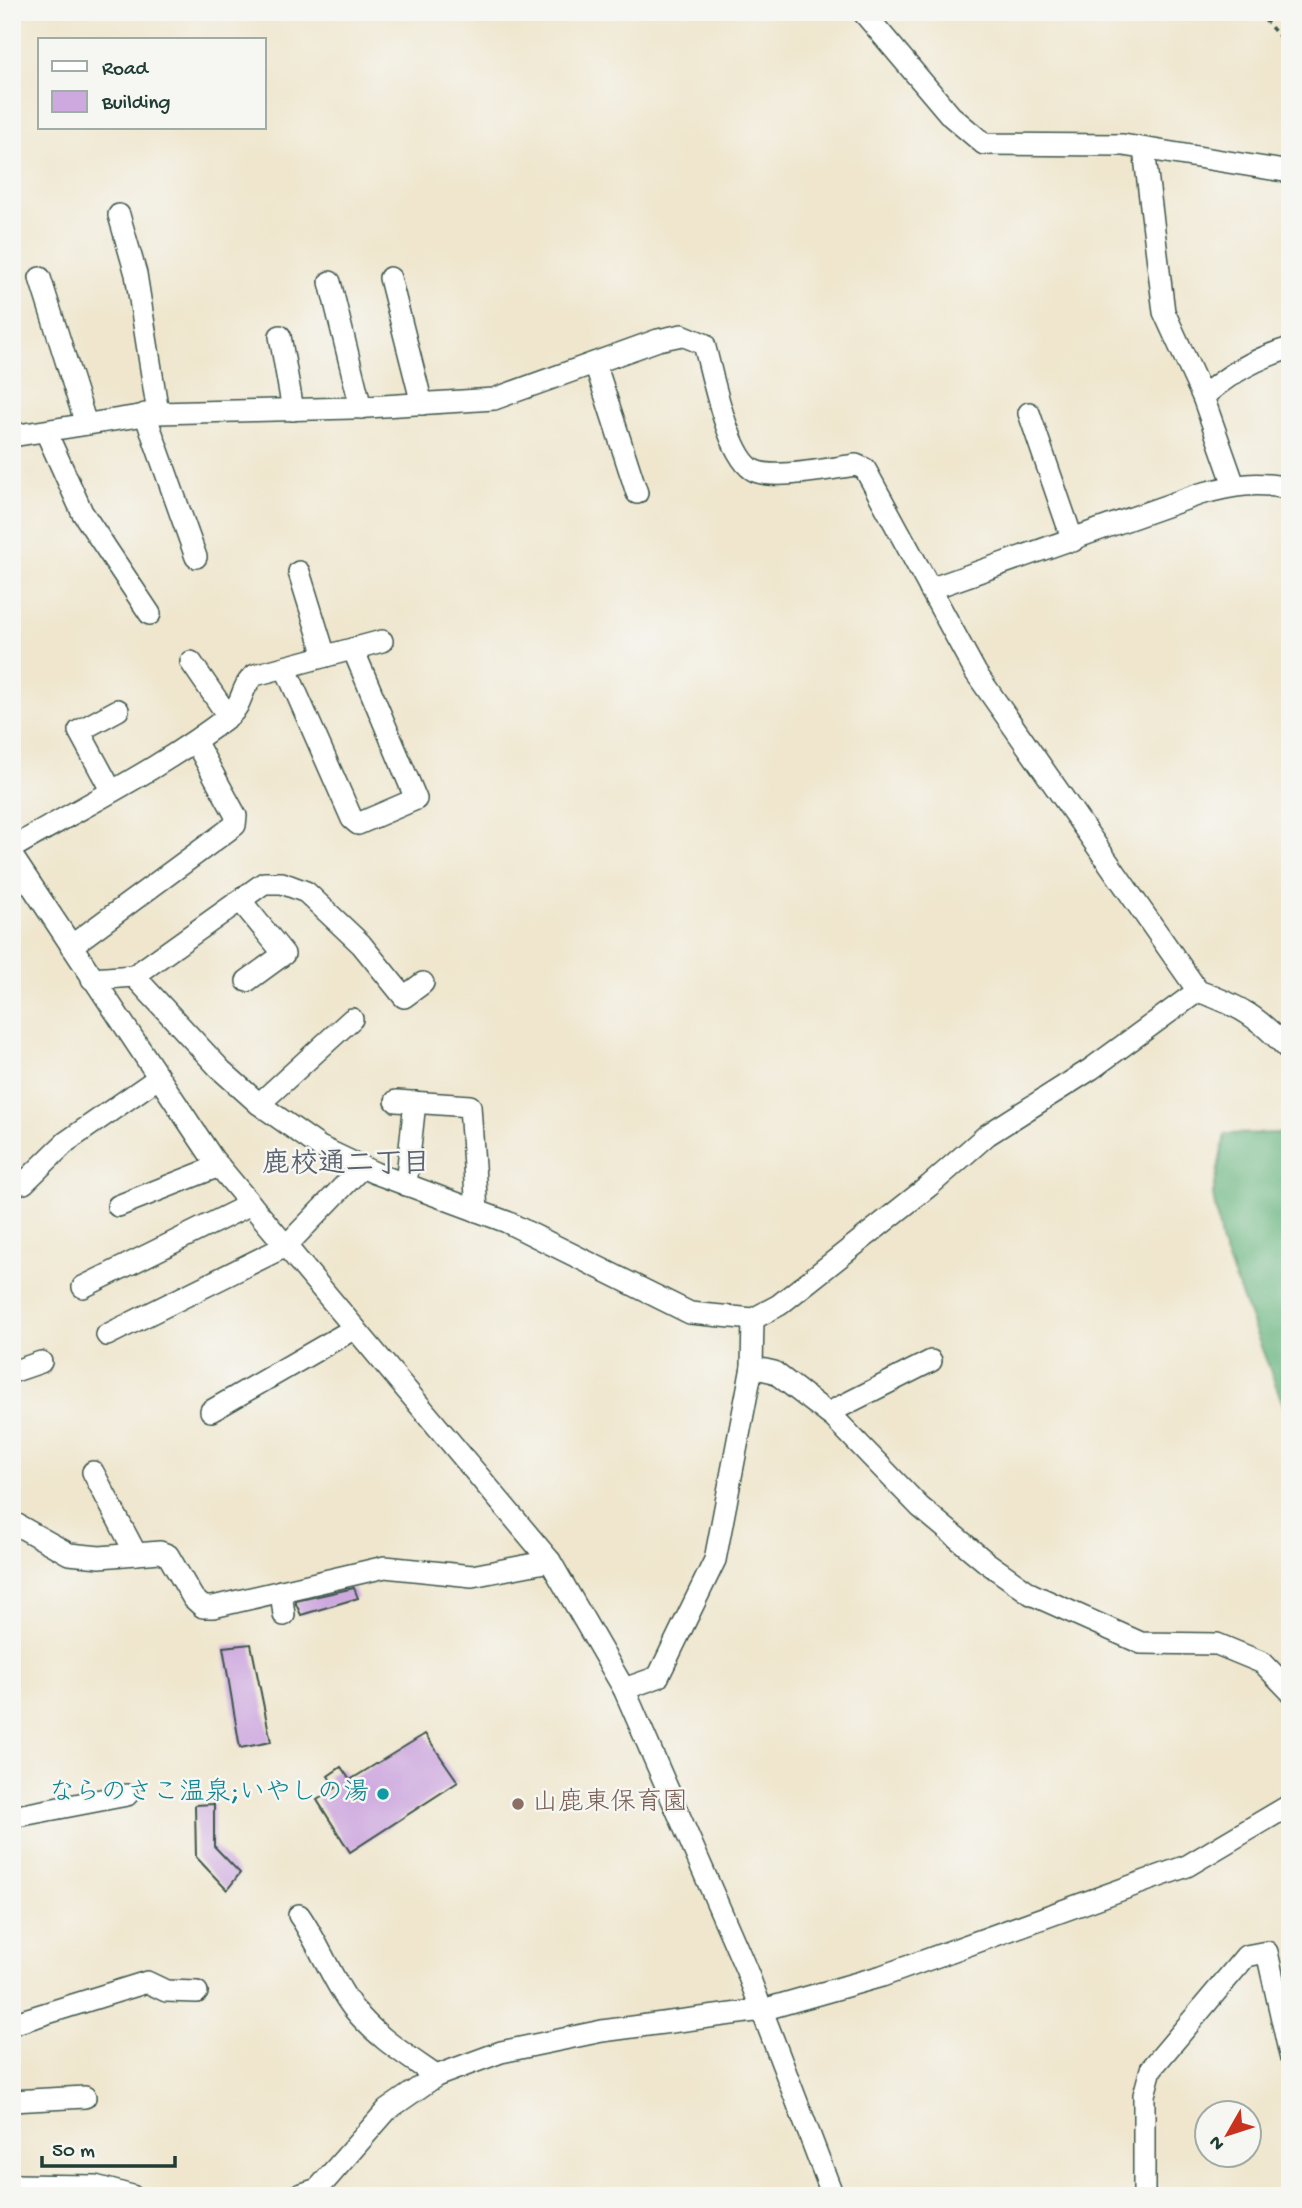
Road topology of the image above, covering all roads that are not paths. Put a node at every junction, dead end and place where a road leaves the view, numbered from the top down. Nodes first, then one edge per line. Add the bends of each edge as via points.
1 (863, 12) edge
2 (1144, 149) junction
3 (1290, 172) edge
4 (119, 215) dead end
5 (40, 278) dead end
6 (390, 278) dead end
7 (330, 282) dead end
8 (280, 336) dead end
9 (1290, 348) edge
10 (595, 363) junction
11 (1203, 397) junction
12 (422, 404) junction
13 (361, 408) junction
14 (293, 410) junction
15 (151, 413) junction
16 (1029, 413) dead end
17 (86, 424) junction
18 (46, 432) junction
19 (12, 436) edge
20 (1234, 485) junction
21 (1290, 489) edge
22 (637, 493) dead end
23 (1073, 541) junction
24 (196, 557) dead end
25 (299, 572) dead end
26 (930, 589) junction
27 (150, 614) dead end
28 (382, 641) dead end
29 (353, 649) junction
30 (326, 656) junction
31 (191, 662) dead end
32 (285, 667) junction
33 (118, 710) dead end
34 (228, 716) junction
35 (195, 741) junction
36 (111, 790) junction
37 (12, 848) edge
38 (12, 856) edge
39 (240, 901) junction
40 (71, 946) junction
41 (134, 976) junction
42 (92, 979) junction
43 (247, 981) dead end
44 (423, 983) dead end
45 (1198, 991) junction
46 (352, 1018) dead end
47 (1290, 1051) edge
48 (158, 1078) junction
49 (259, 1104) junction
50 (219, 1166) junction
51 (362, 1167) junction
52 (24, 1183) dead end
53 (406, 1185) junction
54 (251, 1204) junction
55 (118, 1206) dead end
56 (477, 1211) junction
57 (286, 1246) junction
58 (83, 1287) dead end
59 (753, 1319) junction
60 (355, 1328) junction
61 (107, 1335) dead end
62 (41, 1362) dead end
63 (930, 1362) dead end
64 (752, 1367) junction
65 (12, 1372) edge
66 (211, 1411) dead end
67 (828, 1413) junction
68 (93, 1472) dead end
69 (12, 1521) edge
70 (136, 1554) junction
71 (550, 1561) junction
72 (281, 1591) junction
73 (284, 1615) dead end
74 (624, 1689) junction
75 (1290, 1691) edge
76 (127, 1795) dead end
77 (1290, 1805) edge
78 (12, 1818) edge
79 (299, 1915) dead end
80 (197, 1992) dead end
81 (762, 2010) junction
82 (12, 2024) edge
83 (1290, 2055) edge
84 (436, 2076) junction
85 (85, 2097) dead end
86 (12, 2101) edge
87 (12, 2185) edge
88 (318, 2193) edge
89 (132, 2196) edge
90 (296, 2196) edge
91 (833, 2196) edge
92 (1144, 2196) edge

1 - 2 street via 951,116 984,144
2 - 3 street
2 - 11 street via 1164,312
4 - 15 street via 136,274
5 - 17 street
6 - 12 street
7 - 13 street
8 - 14 street
9 - 11 street via 1224,377
10 - 12 street via 494,399
10 - 22 street
10 - 26 street via 682,335 704,344 741,459 755,471 790,474 856,465 865,469
11 - 20 street
12 - 13 street
13 - 14 street
14 - 15 street
15 - 17 street
15 - 24 street
16 - 23 street
17 - 18 street
18 - 19 street
18 - 27 street via 82,512
20 - 21 street via 1257,483
20 - 23 street
23 - 26 street
25 - 30 street
26 - 45 street via 976,673
28 - 29 street
29 - 30 street
29 - 32 street via 416,799 358,824
30 - 32 street
31 - 34 street
32 - 34 street via 246,681
33 - 36 street via 79,732
34 - 35 street
35 - 36 street
35 - 40 street via 236,816 235,825
36 - 37 street
38 - 40 street
39 - 41 street
39 - 43 street via 284,954
39 - 44 street via 264,883 282,883 306,892 361,944 404,997
40 - 42 street
41 - 42 street
41 - 49 street
42 - 48 street
45 - 47 street via 1238,1005
45 - 59 street via 1091,1069 987,1135 779,1305
46 - 49 street
48 - 50 street
48 - 52 street via 66,1142
49 - 51 street via 320,1147
50 - 54 street
50 - 55 street
51 - 53 street
51 - 57 street
53 - 56 street
53 - 56 street via 406,1101 470,1106
54 - 57 street
54 - 58 street
56 - 59 street via 690,1313
57 - 60 street
57 - 61 street
59 - 64 street
60 - 66 street
60 - 71 street
62 - 65 street
63 - 67 street
64 - 67 street via 774,1373
64 - 74 street via 715,1560 658,1677
67 - 75 street via 920,1507 1031,1594 1141,1643 1217,1644 1263,1663
68 - 70 street
69 - 70 street via 69,1554
70 - 72 street via 168,1555 193,1598 204,1607
71 - 72 street via 472,1576 385,1567
71 - 74 street
72 - 73 street
74 - 81 street
76 - 78 street
77 - 81 street via 1186,1866 882,1976
79 - 84 street via 353,2007 382,2039
80 - 82 street via 166,1991 147,1982
81 - 84 street via 602,2031 501,2052
81 - 91 street
83 - 92 street via 1267,1952 1246,1956 1151,2069 1144,2095
84 - 88 street via 387,2110
85 - 86 street
87 - 89 street via 95,2186
88 - 90 street

